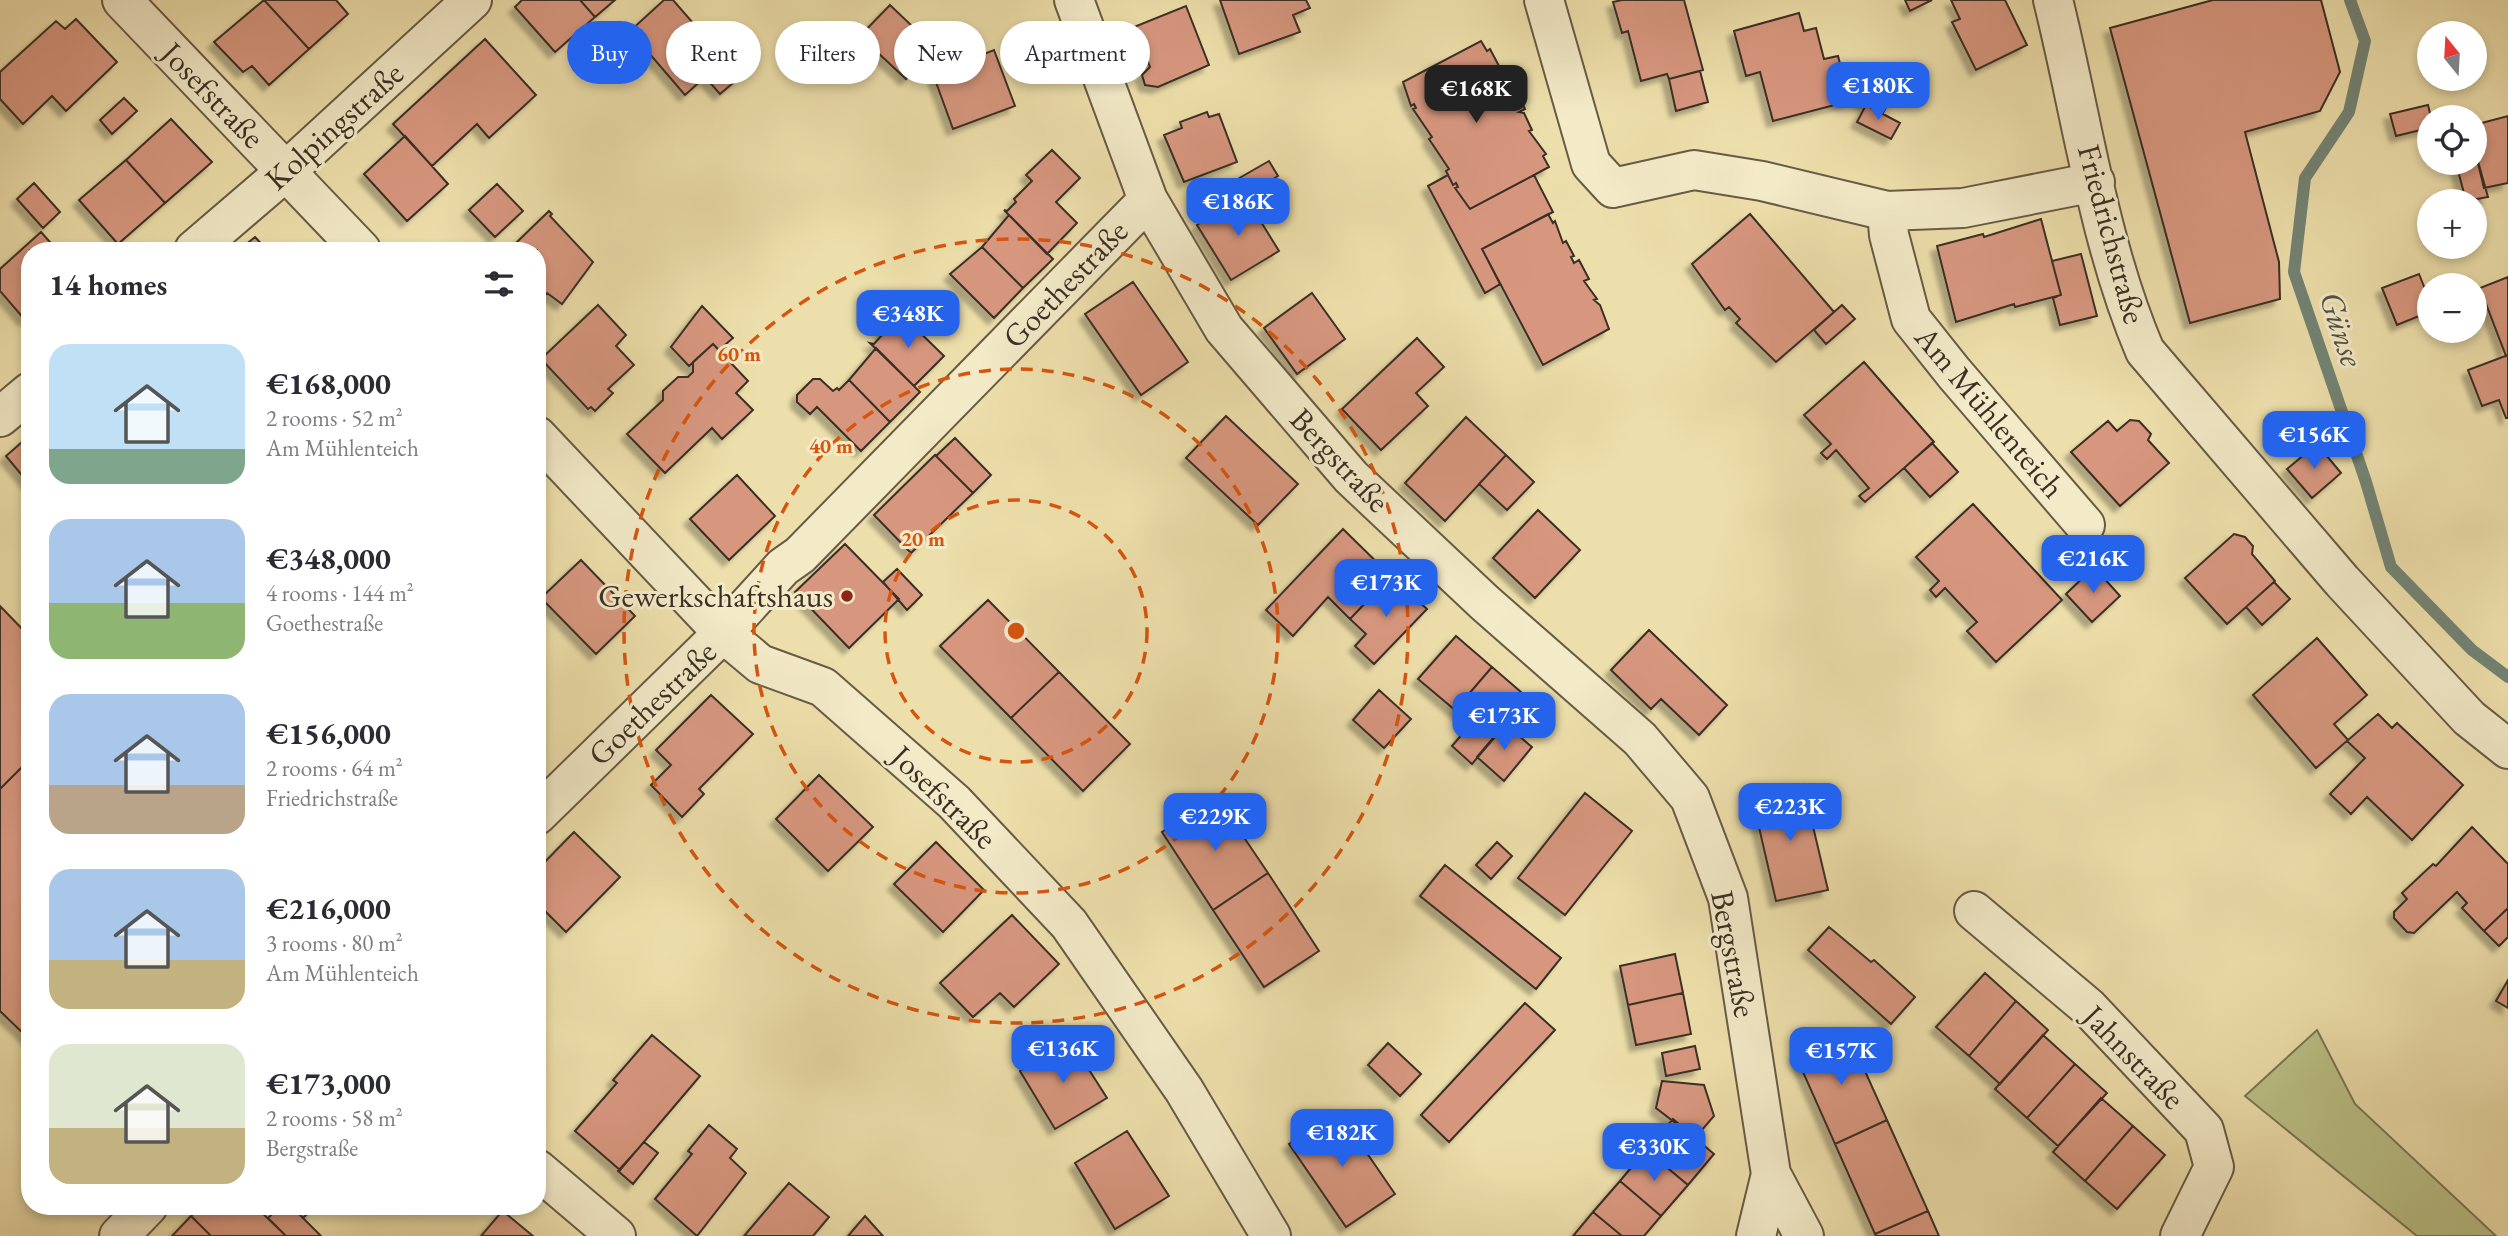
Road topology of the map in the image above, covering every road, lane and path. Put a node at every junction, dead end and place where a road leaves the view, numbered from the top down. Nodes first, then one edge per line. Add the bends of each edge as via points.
1 (122, 0) edge
2 (472, 0) edge
3 (1074, 0) edge
4 (1544, 0) edge
5 (2053, 0) edge
6 (286, 171) junction
7 (2095, 181) junction
8 (1148, 200) junction
9 (1887, 211) junction
10 (203, 242) edge
11 (353, 242) edge
12 (21, 400) edge
13 (0, 417) edge
14 (546, 446) edge
15 (2085, 525) dead end
16 (723, 633) junction
17 (2508, 749) edge
18 (546, 806) edge
19 (1974, 911) dead end
20 (1772, 1174) junction
21 (546, 1177) edge
22 (139, 1215) edge
23 (119, 1236) edge
24 (616, 1236) edge
25 (1270, 1236) edge
26 (1756, 1236) edge
27 (1804, 1236) edge
28 (2180, 1236) edge

1 - 6 street, Josefstraße
2 - 6 street, Kolpingstraße
3 - 8 street, Bergstraße
4 - 9 street via 1591,164 1613,188 1695,170
5 - 7 street, Friedrichstraße
6 - 10 street, Kolpingstraße
6 - 11 street, Josefstraße
7 - 9 street via 1964,208
7 - 17 street, Friedrichstraße via 2129,314 2145,351 2342,581 2469,718
8 - 16 street, Goethestraße
8 - 20 street, Bergstraße via 1224,329 1351,477 1640,739 1690,798 1728,898
9 - 15 street, Am Mühlenteich via 1911,319
12 - 13 street
14 - 16 street, Josefstraße
16 - 18 street, Goethestraße
16 - 25 street, Josefstraße via 760,664 823,687 954,802 1069,924 1184,1090
19 - 28 street, Jahnstraße via 2088,1007 2204,1130 2214,1167
20 - 26 street
20 - 27 street
21 - 24 street
22 - 23 street

